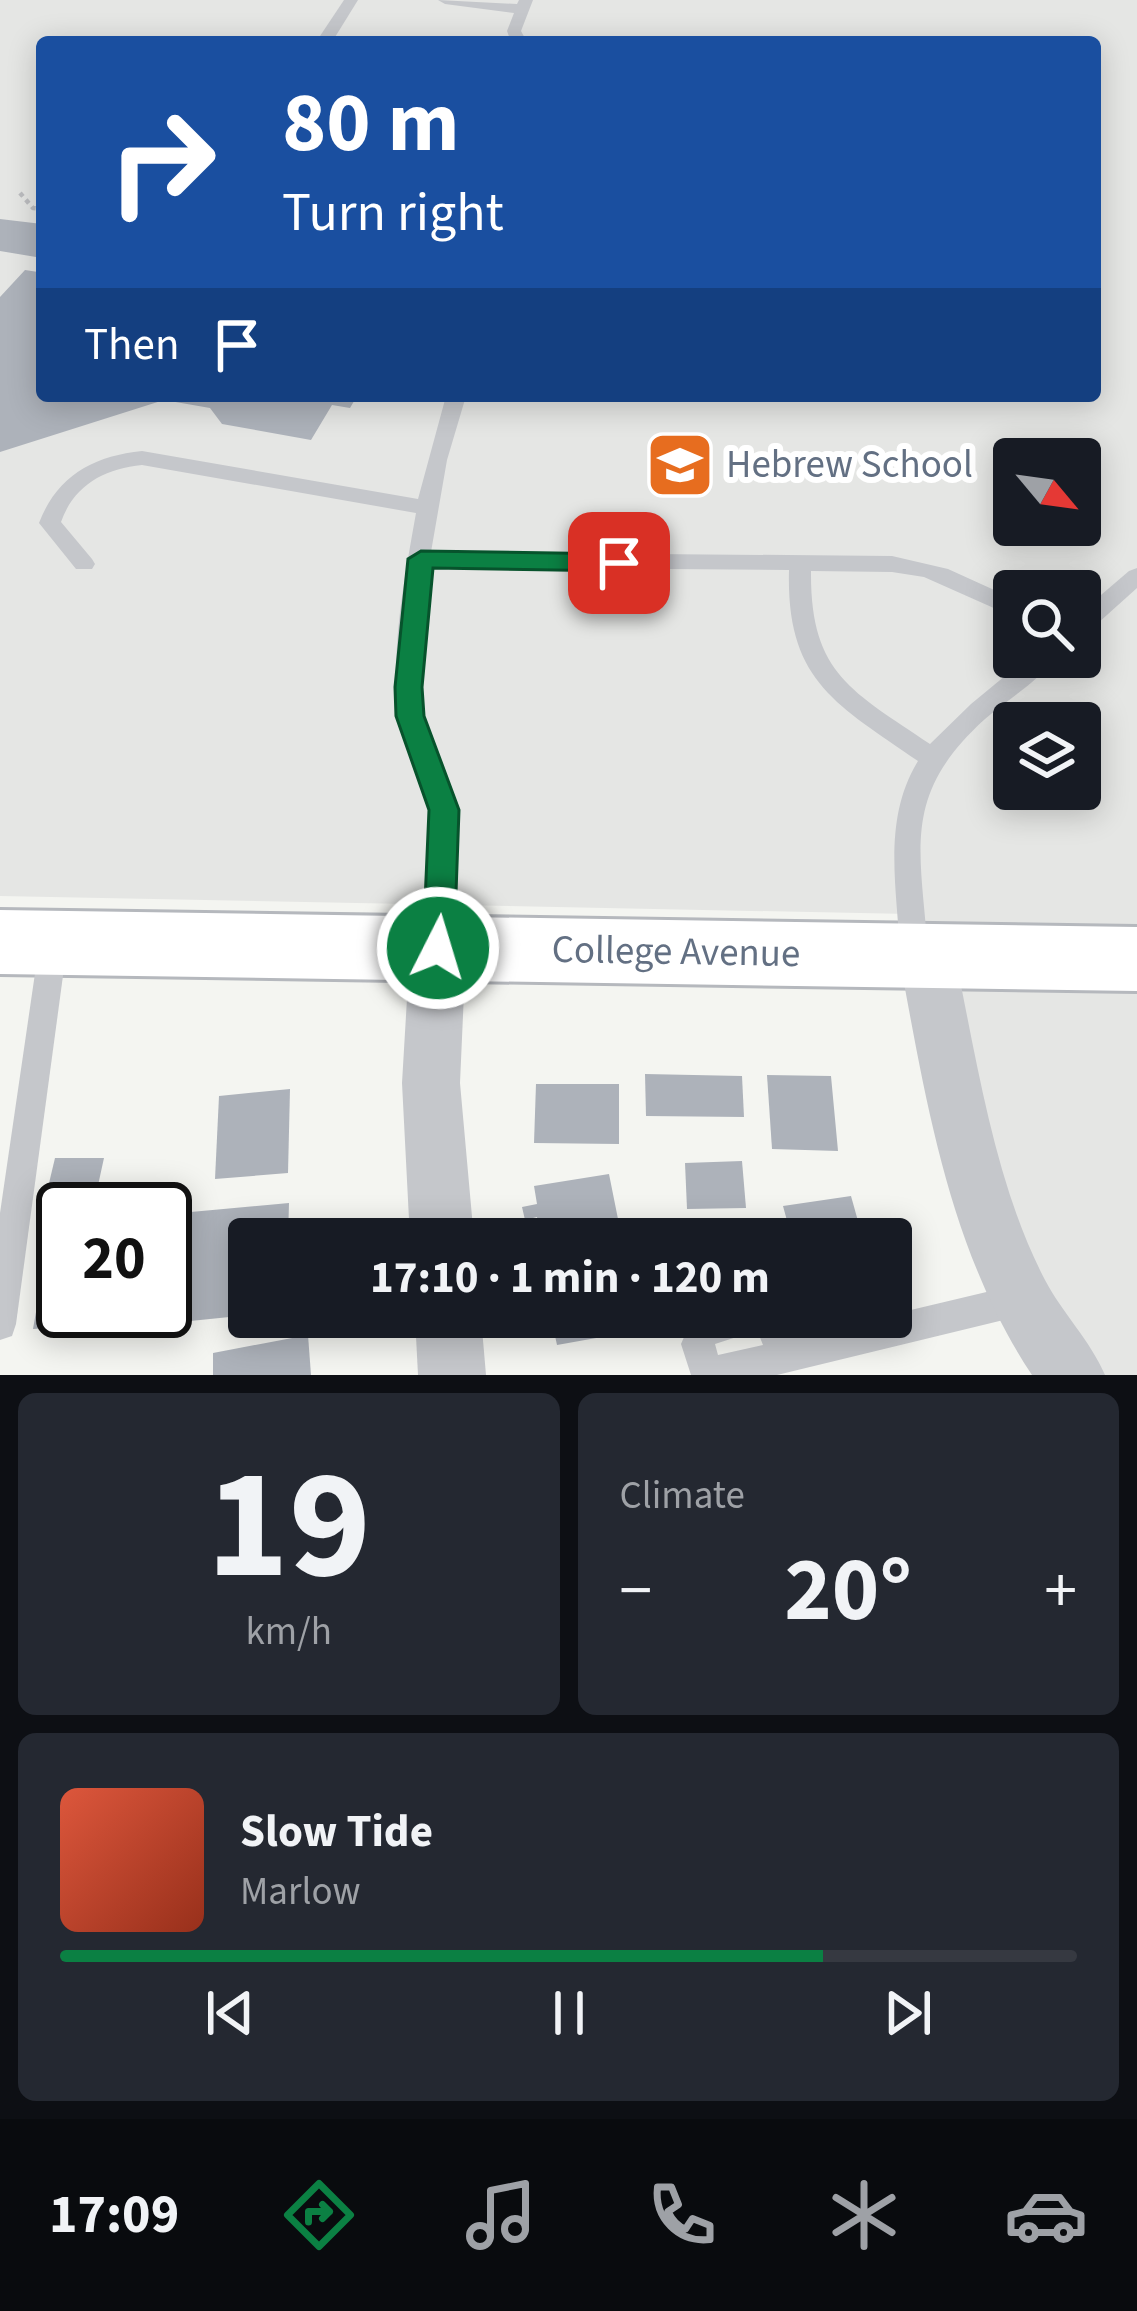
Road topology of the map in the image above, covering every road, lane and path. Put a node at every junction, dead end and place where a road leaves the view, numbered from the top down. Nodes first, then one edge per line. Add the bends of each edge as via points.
1 (351, 0) edge
2 (445, 0) edge
3 (524, 4) edge
4 (328, 36) edge
5 (516, 36) edge
6 (20, 193) dead end
7 (36, 208) edge
8 (453, 402) edge
9 (429, 508) junction
10 (421, 559) junction
11 (85, 564) dead end
12 (800, 564) junction
13 (1137, 576) edge
14 (993, 599) edge
15 (1101, 608) edge
16 (1020, 678) edge
17 (931, 757) junction
18 (27, 943) edge
19 (438, 948) junction
20 (921, 956) junction
21 (1137, 958) edge
22 (440, 1218) edge
23 (1020, 1300) junction
24 (0, 1324) edge
25 (449, 1338) edge
26 (701, 1338) edge
27 (777, 1338) edge
28 (783, 1356) junction
29 (452, 1375) edge
30 (1071, 1375) edge

1 - 4 lane
2 - 3 lane
3 - 5 lane
6 - 7 path
8 - 9 lane
9 - 10 lane
9 - 11 lane via 123,459 87,474 55,503 50,523
10 - 12 lane
10 - 19 lane via 410,716 444,810
12 - 14 lane via 925,568
12 - 17 lane via 800,632 821,674
13 - 15 lane
16 - 17 lane
17 - 20 lane via 908,823
18 - 19 main road, College Avenue
18 - 24 lane
19 - 20 main road, College Avenue
19 - 22 street via 430,1083
20 - 21 main road, College Avenue
20 - 23 street via 966,1150
23 - 28 lane
23 - 30 street
25 - 29 street
26 - 28 lane via 704,1366 716,1373
27 - 28 lane

